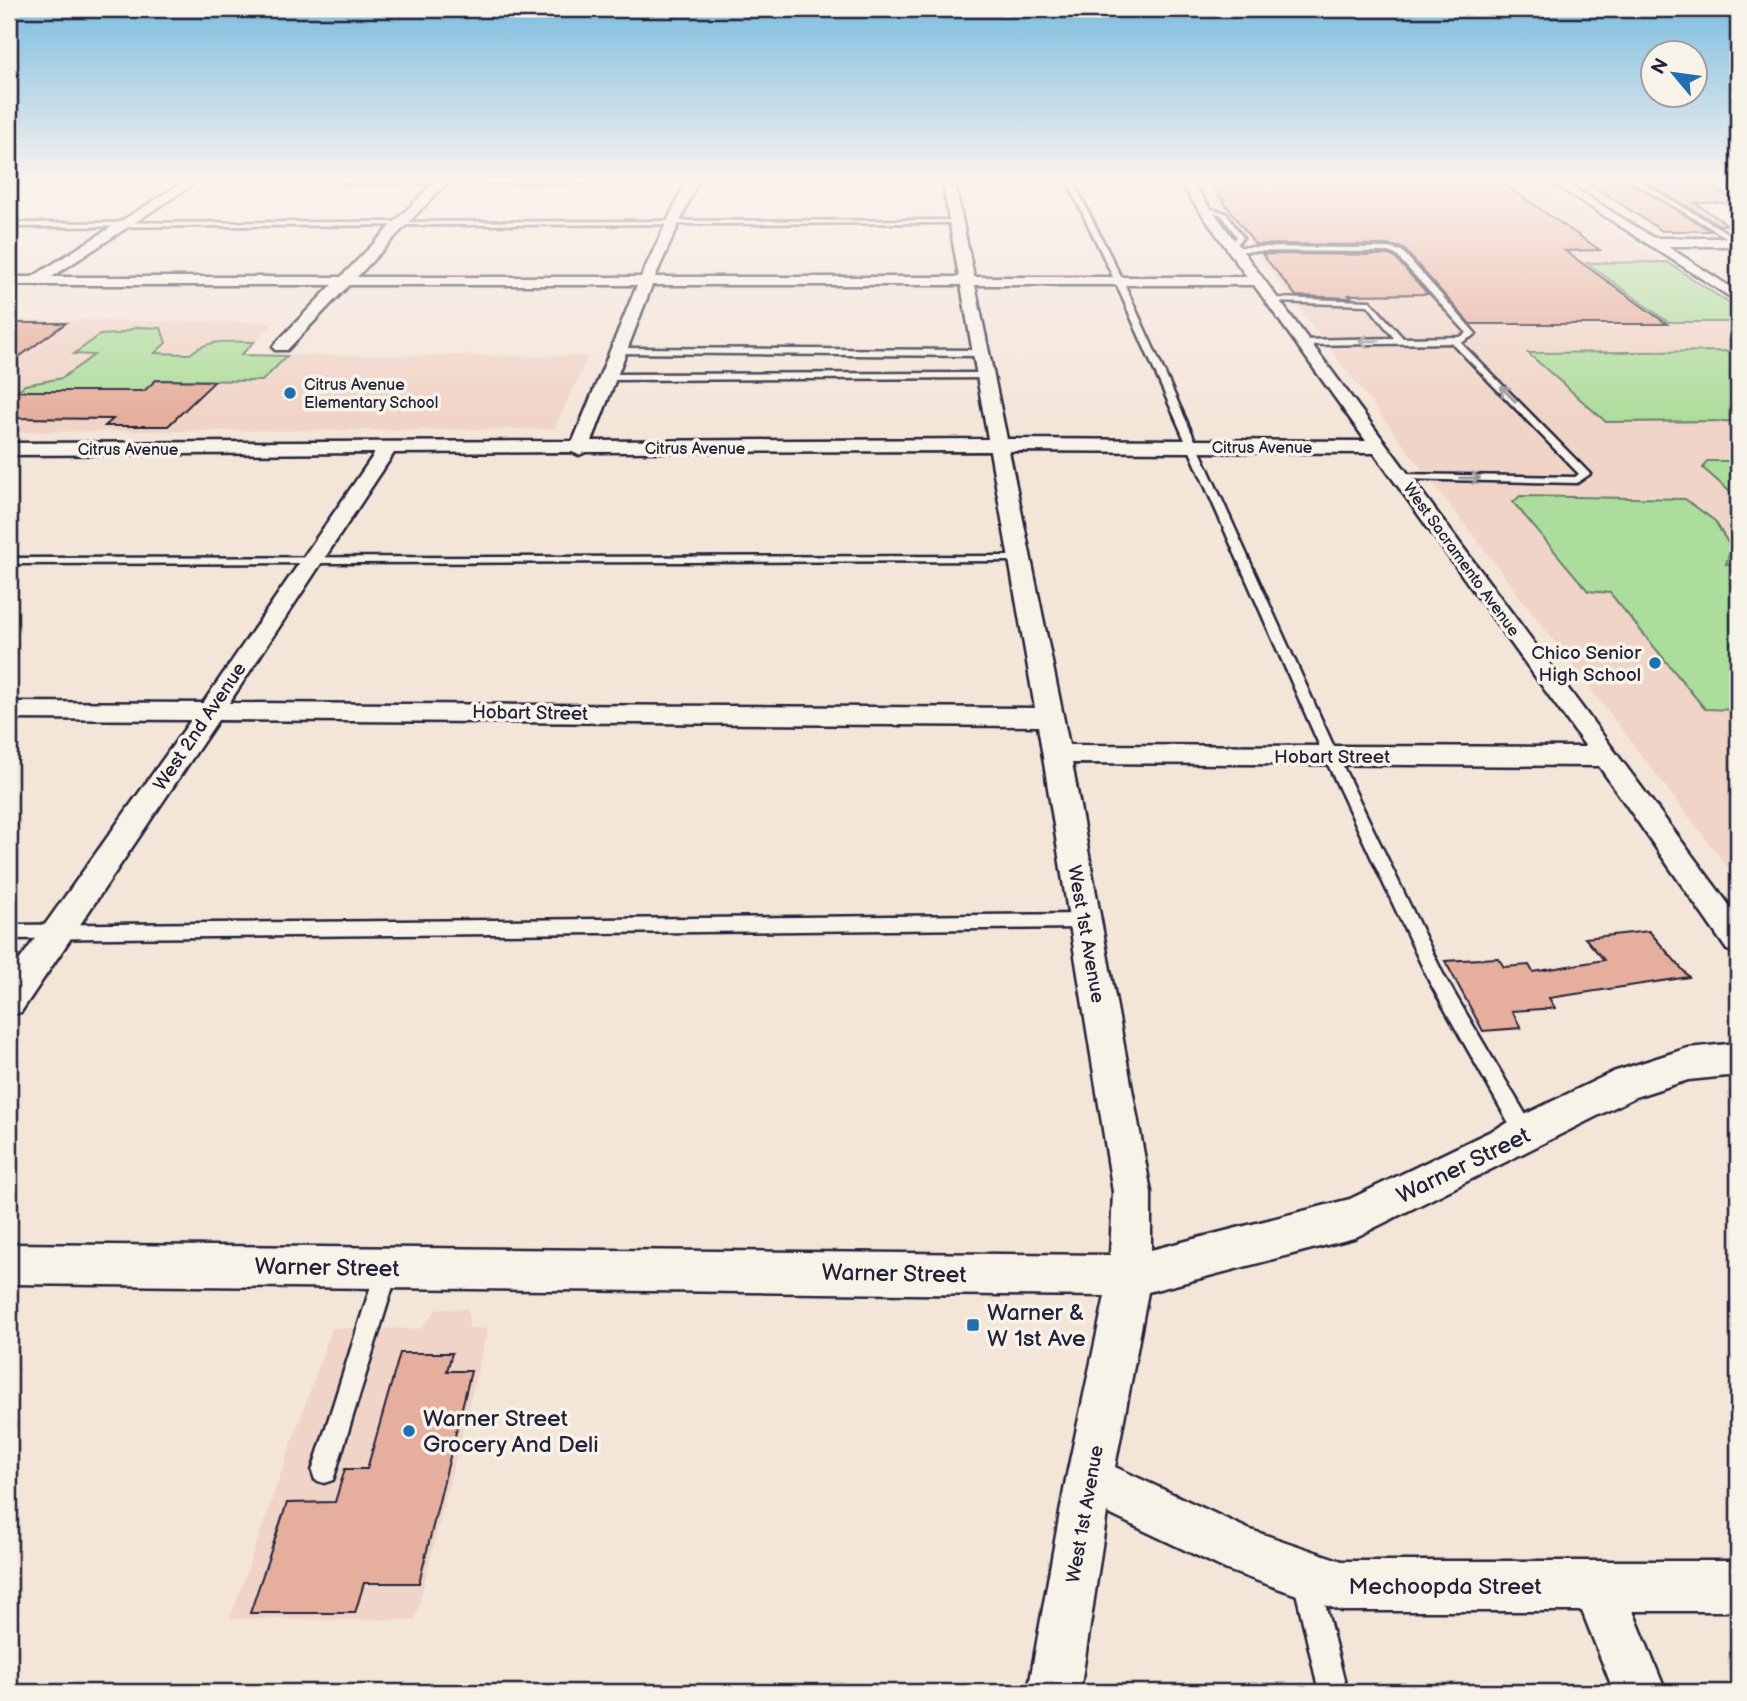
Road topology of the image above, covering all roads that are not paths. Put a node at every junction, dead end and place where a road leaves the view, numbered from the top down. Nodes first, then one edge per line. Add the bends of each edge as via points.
1 (71, 258) edge
2 (367, 258) edge
3 (656, 258) edge
4 (963, 258) edge
5 (1108, 258) edge
6 (1243, 258) edge
7 (1404, 258) edge
8 (1676, 258) edge
9 (9, 281) edge
10 (36, 281) junction
11 (346, 281) junction
12 (646, 281) junction
13 (968, 281) junction
14 (1119, 281) junction
15 (1260, 281) junction
16 (1738, 298) edge
17 (9, 299) edge
18 (1274, 300) junction
19 (1458, 340) junction
20 (1401, 341) junction
21 (1304, 342) junction
22 (282, 347) dead end
23 (618, 351) junction
24 (982, 353) junction
25 (986, 376) junction
26 (608, 377) junction
27 (999, 445) junction
28 (1193, 446) junction
29 (1381, 447) junction
30 (9, 449) edge
31 (387, 449) junction
32 (579, 449) junction
33 (1402, 477) junction
34 (1021, 559) junction
35 (9, 561) edge
36 (310, 561) junction
37 (212, 709) junction
38 (9, 710) edge
39 (1050, 717) junction
40 (1058, 754) junction
41 (1331, 755) junction
42 (1607, 757) junction
43 (1084, 921) junction
44 (9, 932) edge
45 (56, 932) junction
46 (1738, 941) edge
47 (9, 1002) edge
48 (1738, 1059) edge
49 (1526, 1134) junction
50 (9, 1264) edge
51 (388, 1268) junction
52 (1130, 1276) junction
53 (324, 1471) dead end
54 (1089, 1479) junction
55 (1305, 1576) junction
56 (1738, 1586) edge
57 (1598, 1587) junction
58 (1054, 1692) edge
59 (1333, 1692) edge
60 (1640, 1692) edge

1 - 10 street
2 - 11 street
3 - 12 street
4 - 13 street, West 1st Avenue
5 - 14 lane
6 - 15 street, West Sacramento Avenue
7 - 19 lane via 1472,334
8 - 16 street
9 - 10 street
10 - 11 street
10 - 17 street
11 - 12 street
11 - 22 street
12 - 13 street
12 - 23 street
13 - 14 street
13 - 24 street, West 1st Avenue
14 - 15 street
14 - 28 lane
15 - 18 street, West Sacramento Avenue
18 - 20 lane via 1370,303
18 - 21 street, West Sacramento Avenue
19 - 20 lane
33 -> 19 lane via 1577,480 1585,474
20 -> 21 lane
21 - 29 street, West Sacramento Avenue
23 - 24 lane
23 - 26 street
24 - 25 street, West 1st Avenue
25 - 26 lane
25 - 27 street, West 1st Avenue
26 - 32 street
27 - 28 street, Citrus Avenue
27 - 32 street, Citrus Avenue
27 - 34 street, West 1st Avenue
28 - 29 street, Citrus Avenue
28 - 41 lane
29 - 33 street, West Sacramento Avenue
30 - 31 street, Citrus Avenue
31 - 32 street, Citrus Avenue
31 - 36 street, West 2nd Avenue
33 - 42 street, West Sacramento Avenue
34 - 36 lane
34 - 39 street, West 1st Avenue
35 - 36 lane
36 - 37 street, West 2nd Avenue
37 - 38 street, Hobart Street
37 - 39 street, Hobart Street
37 - 45 street, West 2nd Avenue
39 - 40 street, West 1st Avenue
40 - 41 street, Hobart Street
40 - 43 street, West 1st Avenue
41 - 42 street, Hobart Street
41 - 49 lane via 1438,981
42 - 46 street, West Sacramento Avenue
43 - 45 lane
43 - 52 street, West 1st Avenue via 1132,1192
44 - 45 lane
45 - 47 street, West 2nd Avenue
48 - 49 street, Warner Street via 1688,1064 1626,1084
49 - 52 street, Warner Street via 1354,1218
50 - 51 street, Warner Street
51 - 52 street, Warner Street
51 - 53 lane
52 - 54 street, West 1st Avenue
54 - 55 street, Mechoopda Street
54 - 58 street, West 1st Avenue
55 - 57 street, Mechoopda Street via 1342,1586
55 - 59 lane
56 - 57 street, Mechoopda Street
57 - 60 street

